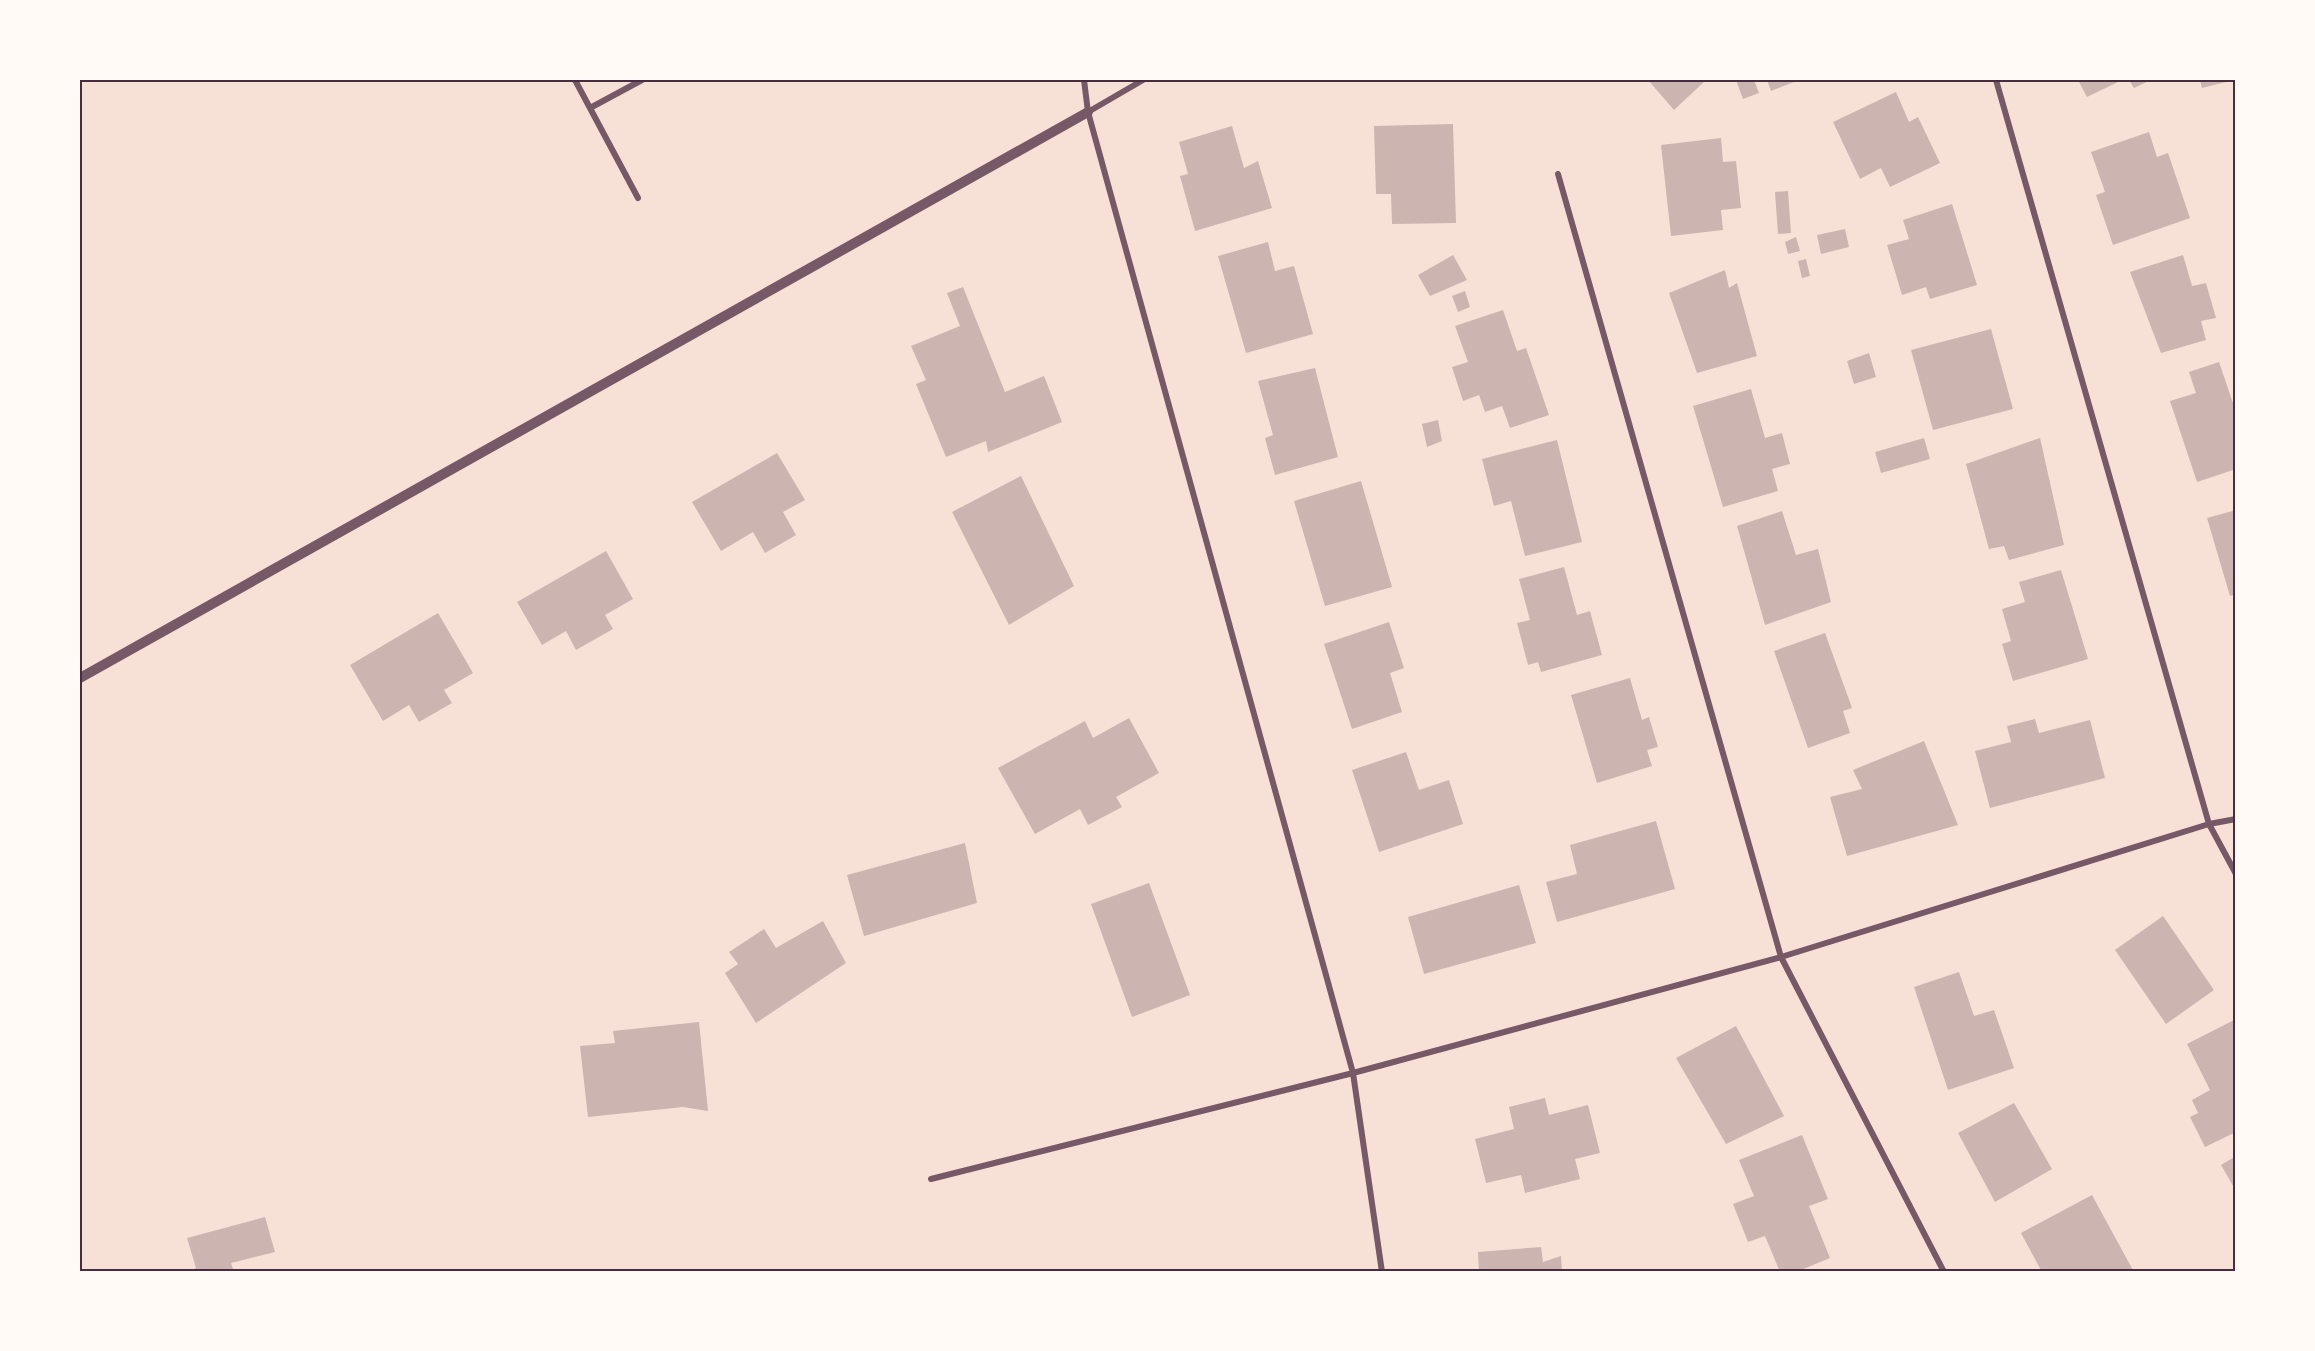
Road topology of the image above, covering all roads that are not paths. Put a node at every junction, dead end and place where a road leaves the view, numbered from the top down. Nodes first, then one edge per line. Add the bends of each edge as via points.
1 (575, 80) edge
2 (642, 80) edge
3 (1084, 80) edge
4 (1143, 80) edge
5 (1996, 80) edge
6 (590, 108) junction
7 (1088, 112) junction
8 (1558, 174) dead end
9 (638, 198) dead end
10 (80, 678) edge
11 (2235, 819) edge
12 (2209, 824) junction
13 (2235, 874) edge
14 (1781, 957) junction
15 (1353, 1073) junction
16 (931, 1179) dead end
17 (1382, 1272) edge
18 (1944, 1272) edge

1 - 6 street
2 - 6 street
3 - 7 street
4 - 7 street
5 - 12 street
6 - 9 street
7 - 10 street
7 - 15 street
8 - 14 street
11 - 12 street
12 - 13 street
12 - 14 street
14 - 15 street
14 - 18 street
15 - 16 street
15 - 17 street

